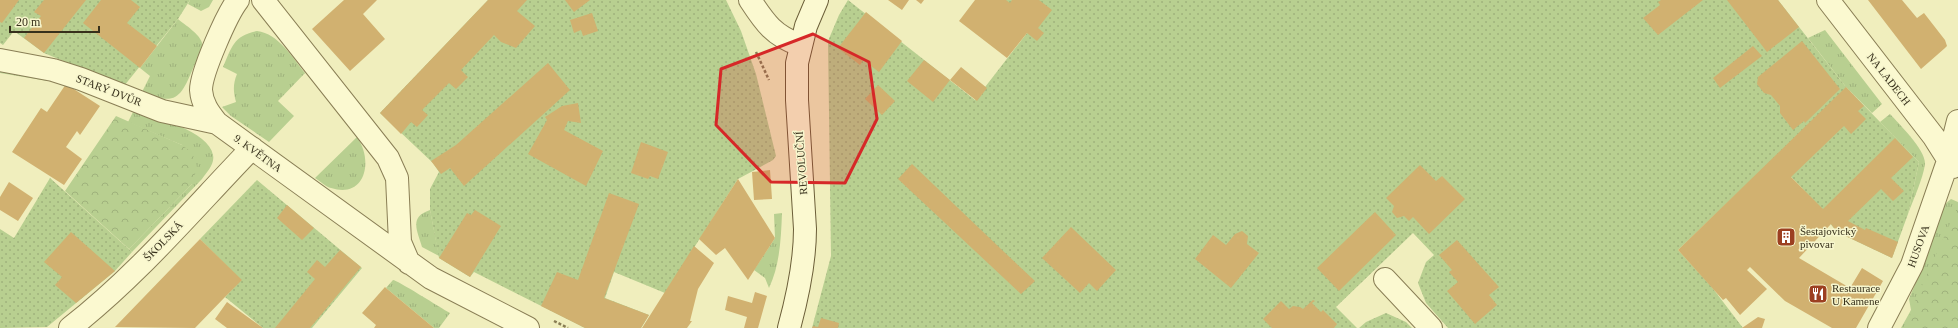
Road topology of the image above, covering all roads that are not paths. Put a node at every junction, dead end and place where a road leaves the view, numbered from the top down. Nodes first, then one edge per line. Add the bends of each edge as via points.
1 (238, 0) edge
2 (263, 0) edge
3 (750, 0) edge
4 (817, 0) edge
5 (1828, 0) edge
6 (800, 45) junction
7 (0, 60) edge
8 (1958, 121) edge
9 (217, 123) junction
10 (252, 148) junction
11 (1953, 168) edge
12 (409, 263) junction
13 (1385, 279) dead end
14 (70, 328) edge
15 (528, 328) edge
16 (789, 328) edge
17 (1431, 328) edge
18 (1879, 328) edge

1 - 9 street, 9. KVĚTNA via 226,18 201,89 203,102
2 - 12 street via 394,168 399,190 400,242
3 - 6 street via 773,31 785,40
4 - 6 street, REVOLUČNÍ
5 - 11 street, NA LADECH via 1934,137
6 - 16 street, REVOLUČNÍ via 796,83 805,250
7 - 9 street, STARÝ DVŮR via 53,70 162,111
8 - 11 street, HUSOVA
9 - 10 street, 9. KVĚTNA
10 - 12 street, 9. KVĚTNA
10 - 14 street, ŠKOLSKÁ via 139,266
11 - 18 street, HUSOVA via 1912,265
12 - 15 street, 9. KVĚTNA via 431,278
13 - 17 street

